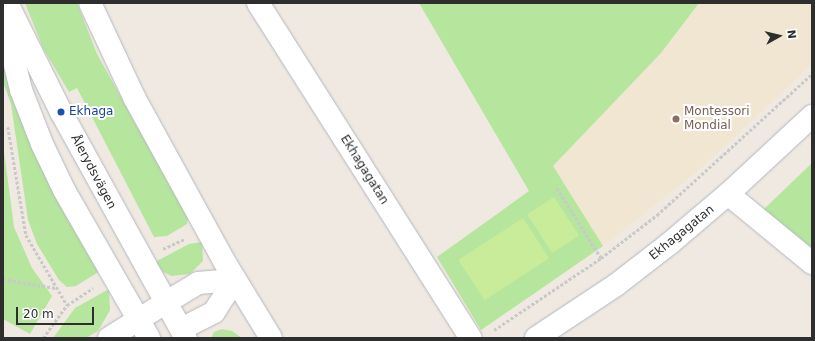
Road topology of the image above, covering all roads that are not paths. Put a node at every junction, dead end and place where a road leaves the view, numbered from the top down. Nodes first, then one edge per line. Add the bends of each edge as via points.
1 (7, 3) edge
2 (90, 3) edge
3 (258, 3) edge
4 (3, 15) edge
5 (809, 124) edge
6 (728, 194) junction
7 (812, 263) edge
8 (235, 280) junction
9 (165, 303) junction
10 (138, 319) junction
11 (177, 335) edge
12 (479, 336) edge
13 (109, 338) edge
14 (149, 338) edge
15 (271, 338) edge
16 (536, 338) edge

1 - 9 street, Ålerydsvägen via 61,112
2 - 8 street via 135,99
3 - 12 street, Ekhagagatan
4 - 10 street via 21,90 42,144 64,190
5 - 6 street, Ekhagagatan
6 - 7 street
6 - 16 street, Ekhagagatan via 616,285
8 - 9 street via 198,283
8 - 11 street via 214,312
8 - 15 street
9 - 10 street
9 - 11 street, Ålerydsvägen
10 - 13 street
10 - 14 street

